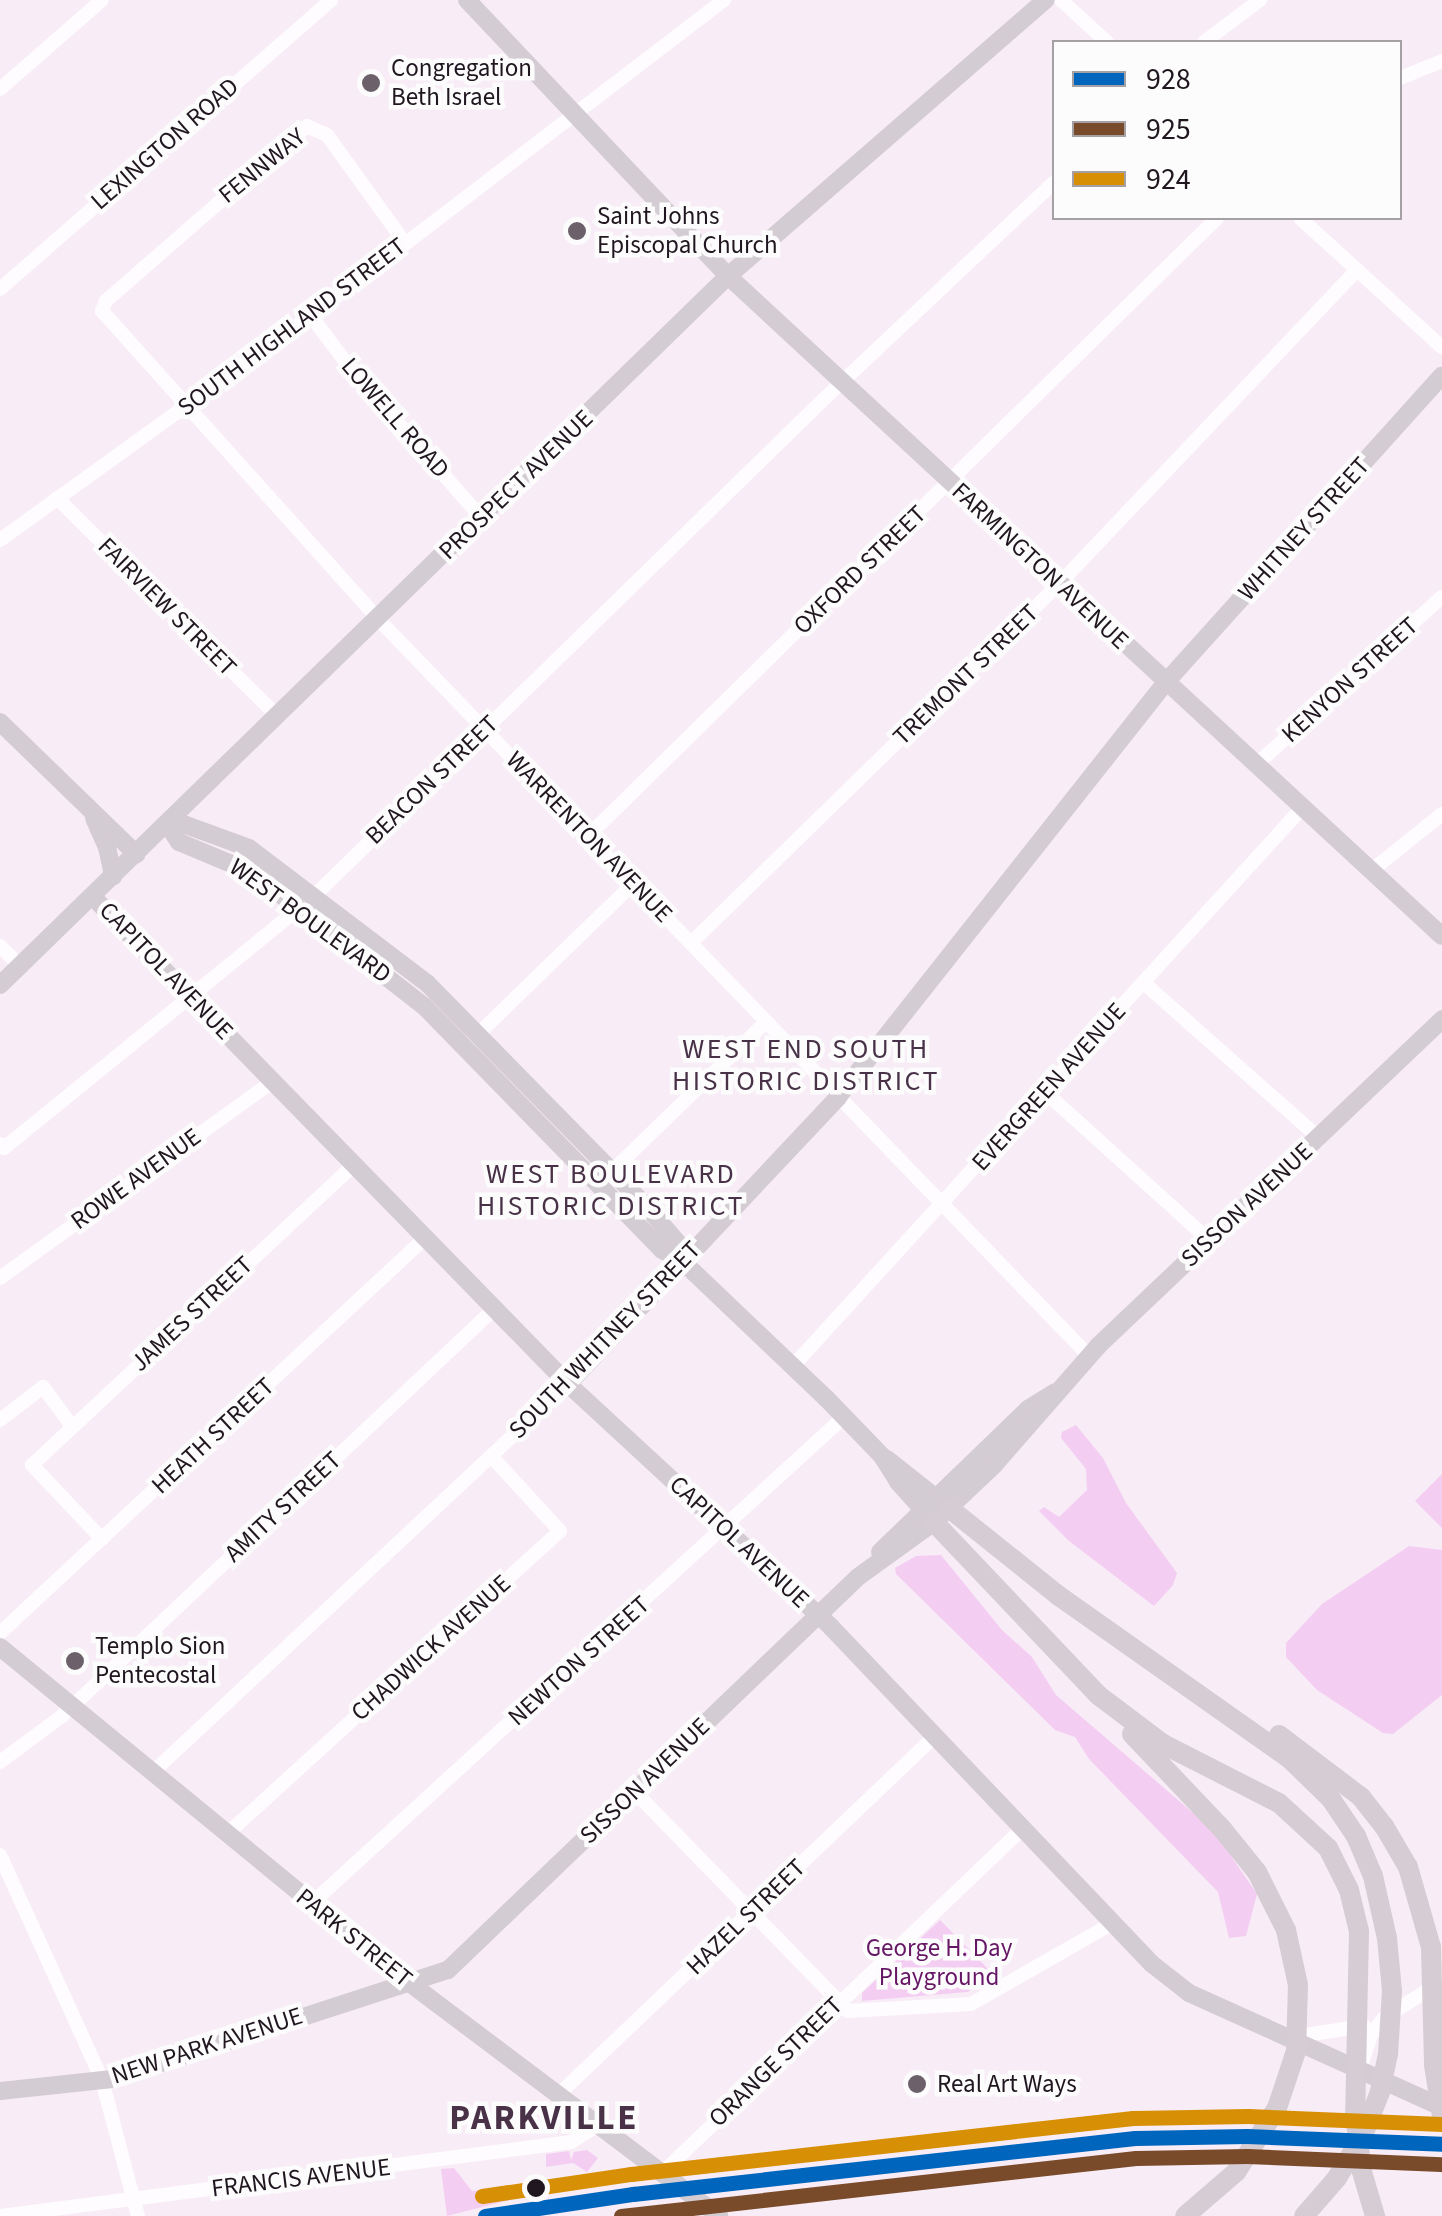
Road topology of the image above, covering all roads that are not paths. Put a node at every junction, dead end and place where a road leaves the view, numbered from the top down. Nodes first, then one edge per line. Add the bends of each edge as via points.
1 (102, 0) edge
2 (331, 0) edge
3 (467, 0) edge
4 (479, 0) edge
5 (724, 0) edge
6 (1046, 0) edge
7 (1061, 0) edge
8 (1260, 0) edge
9 (1106, 40) edge
10 (1207, 40) edge
11 (1442, 60) edge
12 (1402, 77) edge
13 (0, 89) edge
14 (577, 112) junction
15 (1052, 184) edge
16 (1215, 220) edge
17 (1302, 220) edge
18 (405, 243) junction
19 (1357, 270) junction
20 (728, 276) junction
21 (0, 289) edge
22 (102, 308) joint
23 (311, 316) junction
24 (1442, 347) edge
25 (1442, 376) edge
26 (841, 383) junction
27 (187, 407) junction
28 (949, 482) junction
29 (56, 498) junction
30 (482, 518) junction
31 (0, 540) edge
32 (1059, 584) junction
33 (1442, 597) edge
34 (378, 619) junction
35 (1166, 682) junction
36 (277, 716) junction
37 (0, 722) edge
38 (485, 729) junction
39 (1257, 764) junction
40 (1303, 807) junction
41 (92, 813) junction
42 (1442, 814) edge
43 (167, 824) junction
44 (588, 836) junction
45 (136, 854) junction
46 (1371, 871) junction
47 (112, 876) junction
48 (633, 884) junction
49 (92, 896) junction
50 (314, 896) junction
51 (298, 908) junction
52 (1442, 936) edge
53 (690, 943) junction
54 (0, 946) edge
55 (20, 966) junction
56 (394, 970) junction
57 (1144, 983) junction
58 (0, 985) edge
59 (190, 996) junction
60 (1442, 1019) edge
61 (766, 1022) junction
62 (472, 1040) junction
63 (273, 1080) junction
64 (1044, 1091) junction
65 (838, 1097) junction
66 (1318, 1137) junction
67 (0, 1144) edge
68 (354, 1165) junction
69 (606, 1177) junction
70 (941, 1206) junction
71 (425, 1238) junction
72 (1210, 1240) junction
73 (682, 1261) junction
74 (0, 1278) edge
75 (494, 1309) junction
76 (1088, 1356) junction
77 (793, 1366) junction
78 (568, 1384) junction
79 (845, 1416) junction
80 (0, 1420) edge
81 (72, 1426) junction
82 (492, 1456) junction
83 (935, 1509) junction
84 (725, 1528) junction
85 (102, 1539) junction
86 (819, 1615) junction
87 (0, 1633) edge
88 (0, 1647) edge
89 (1098, 1696) junction
90 (72, 1705) junction
91 (934, 1737) junction
92 (1301, 1759) junction
93 (0, 1762) edge
94 (153, 1772) junction
95 (634, 1792) junction
96 (1022, 1828) junction
97 (228, 1834) junction
98 (0, 1856) edge
99 (312, 1904) junction
100 (750, 1912) junction
101 (1113, 1924) junction
102 (1442, 1982) edge
103 (411, 1984) junction
104 (838, 2003) junction
105 (1380, 2023) junction
106 (1284, 2037) junction
107 (1360, 2071) junction
108 (102, 2080) junction
109 (0, 2091) edge
110 (557, 2096) junction
111 (1442, 2106) edge
112 (1442, 2116) edge
113 (597, 2126) junction
114 (662, 2173) junction
115 (134, 2200) junction
116 (0, 2216) edge
117 (138, 2216) edge
118 (718, 2216) edge
119 (1185, 2216) edge
120 (1304, 2216) edge
121 (1376, 2216) edge

1 - 13 street
2 - 21 street, LEXINGTON ROAD
3 - 14 main road, FARMINGTON AVENUE
4 - 14 main road, FARMINGTON AVENUE
5 - 14 street, SOUTH HIGHLAND STREET
6 - 20 main road, PROSPECT AVENUE
7 - 9 street
8 - 10 street
11 - 12 street
14 - 18 street, SOUTH HIGHLAND STREET
14 - 20 main road, FARMINGTON AVENUE
15 - 26 street, BEACON STREET
16 - 28 street, OXFORD STREET
17 - 19 street
18 - 22 street, FENNWAY via 324,132 307,126
18 - 23 street, SOUTH HIGHLAND STREET
19 - 24 street
19 - 32 street, TREMONT STREET
20 - 26 main road, FARMINGTON AVENUE
20 - 30 main road, PROSPECT AVENUE
22 - 27 street, WARRENTON AVENUE
23 - 27 street, SOUTH HIGHLAND STREET
23 - 30 street, LOWELL ROAD
25 - 35 main road, WHITNEY STREET
26 - 28 main road, FARMINGTON AVENUE
26 - 38 street, BEACON STREET
27 - 29 street, SOUTH HIGHLAND STREET
27 - 34 street, WARRENTON AVENUE
28 - 32 main road, FARMINGTON AVENUE
28 - 44 street, OXFORD STREET
29 - 31 street, SOUTH HIGHLAND STREET
29 - 36 street, FAIRVIEW STREET
30 - 34 main road, PROSPECT AVENUE
32 - 35 main road, FARMINGTON AVENUE
32 - 53 street, TREMONT STREET
33 - 39 street, KENYON STREET
34 - 36 main road, PROSPECT AVENUE
34 - 38 street, WARRENTON AVENUE
35 - 39 main road, FARMINGTON AVENUE
35 - 65 main road, SOUTH WHITNEY STREET
36 - 43 main road, PROSPECT AVENUE
37 - 41 main road
38 - 44 street, WARRENTON AVENUE
38 - 50 street, BEACON STREET
39 - 40 main road, FARMINGTON AVENUE
40 - 46 main road, FARMINGTON AVENUE
40 - 57 street, EVERGREEN AVENUE
41 - 45 main road
41 - 47 main road
42 - 46 street
43 - 45 main road, PROSPECT AVENUE
43 - 50 main road, WEST BOULEVARD via 240,843
43 - 51 main road, WEST BOULEVARD via 174,839 239,864
44 - 48 street, WARRENTON AVENUE
45 - 47 main road, PROSPECT AVENUE
46 - 52 main road, FARMINGTON AVENUE
47 - 49 main road, PROSPECT AVENUE
48 - 53 street, WARRENTON AVENUE
48 - 62 street
49 - 55 main road, PROSPECT AVENUE
49 - 59 main road, CAPITOL AVENUE
50 - 51 street, BEACON STREET
50 - 56 main road, WEST BOULEVARD
51 - 56 main road, WEST BOULEVARD
51 - 59 street, BEACON STREET
53 - 61 street, WARRENTON AVENUE
54 - 55 street
55 - 58 main road, PROSPECT AVENUE
56 - 62 main road, WEST BOULEVARD
57 - 64 street, EVERGREEN AVENUE
57 - 66 street
59 - 63 main road, CAPITOL AVENUE
59 - 67 street, BEACON STREET via 4,1148
60 - 66 main road, SISSON AVENUE
61 - 65 street, WARRENTON AVENUE
61 - 69 street
62 - 69 main road, WEST BOULEVARD
63 - 68 main road, CAPITOL AVENUE
63 - 74 street, ROWE AVENUE
64 - 70 street, EVERGREEN AVENUE
64 - 72 street
65 - 70 street, WARRENTON AVENUE
65 - 73 main road, SOUTH WHITNEY STREET
66 - 72 main road, SISSON AVENUE
68 - 71 main road, CAPITOL AVENUE
68 - 81 street, JAMES STREET
69 - 73 main road, WEST BOULEVARD via 678,1242
70 - 76 street, WARRENTON AVENUE
70 - 77 street, EVERGREEN AVENUE
71 - 75 main road, CAPITOL AVENUE
71 - 85 street, HEATH STREET
72 - 76 main road, SISSON AVENUE
73 - 77 main road, WEST BOULEVARD
73 - 78 main road, SOUTH WHITNEY STREET
75 - 78 main road, CAPITOL AVENUE
75 - 90 street, AMITY STREET
76 - 83 main road, SISSON AVENUE via 1049,1406
77 - 79 main road, WEST BOULEVARD
78 - 82 street, SOUTH WHITNEY STREET
78 - 84 main road, CAPITOL AVENUE
79 - 83 main road, WEST BOULEVARD
79 - 84 street, NEWTON STREET
80 - 81 street via 43,1387
81 - 85 street, JAMES STREET via 32,1465
82 - 94 street, SOUTH WHITNEY STREET
82 - 97 street, CHADWICK AVENUE via 560,1531
83 - 86 main road, SISSON AVENUE
83 - 89 highway
83 - 92 highway
84 - 86 main road, CAPITOL AVENUE
84 - 99 street, NEWTON STREET
85 - 87 street, HEATH STREET
86 - 91 main road, CAPITOL AVENUE
86 - 95 main road, SISSON AVENUE
88 - 90 main road, PARK STREET
89 - 119 highway via 1257,1872 1296,1969 1298,2029 1289,2080 1262,2136 1226,2183
89 - 121 highway via 1163,1744 1284,1806 1321,1840 1339,1868 1360,1935 1355,2114
90 - 93 street, AMITY STREET
90 - 94 main road, PARK STREET
91 - 96 main road, CAPITOL AVENUE
91 - 100 street, HAZEL STREET
92 - 112 highway via 1349,1786 1374,1813 1415,1884 1432,1958
92 - 120 highway via 1361,1846 1384,1922 1392,1991 1388,2054 1375,2106 1349,2160
94 - 97 main road, PARK STREET
95 - 100 street
95 - 103 main road, SISSON AVENUE via 455,1965
96 - 101 main road, CAPITOL AVENUE
96 - 104 street, ORANGE STREET
97 - 99 main road, PARK STREET
98 - 108 street
99 - 103 main road, PARK STREET
100 - 104 street
100 - 110 street, HAZEL STREET
101 - 104 street via 971,2004 856,2013
101 - 106 main road, CAPITOL AVENUE via 1175,1984
102 - 105 street
103 - 108 main road, NEW PARK AVENUE
103 - 110 main road, PARK STREET
104 - 114 street, ORANGE STREET
105 - 106 street
105 - 107 street
106 - 107 main road, CAPITOL AVENUE
107 - 111 main road, CAPITOL AVENUE
108 - 109 main road, NEW PARK AVENUE
108 - 115 street
110 - 113 main road, PARK STREET
113 - 114 main road, PARK STREET
113 - 115 street, FRANCIS AVENUE via 571,2142
114 - 118 main road, PARK STREET
115 - 116 street, FRANCIS AVENUE
115 - 117 street

